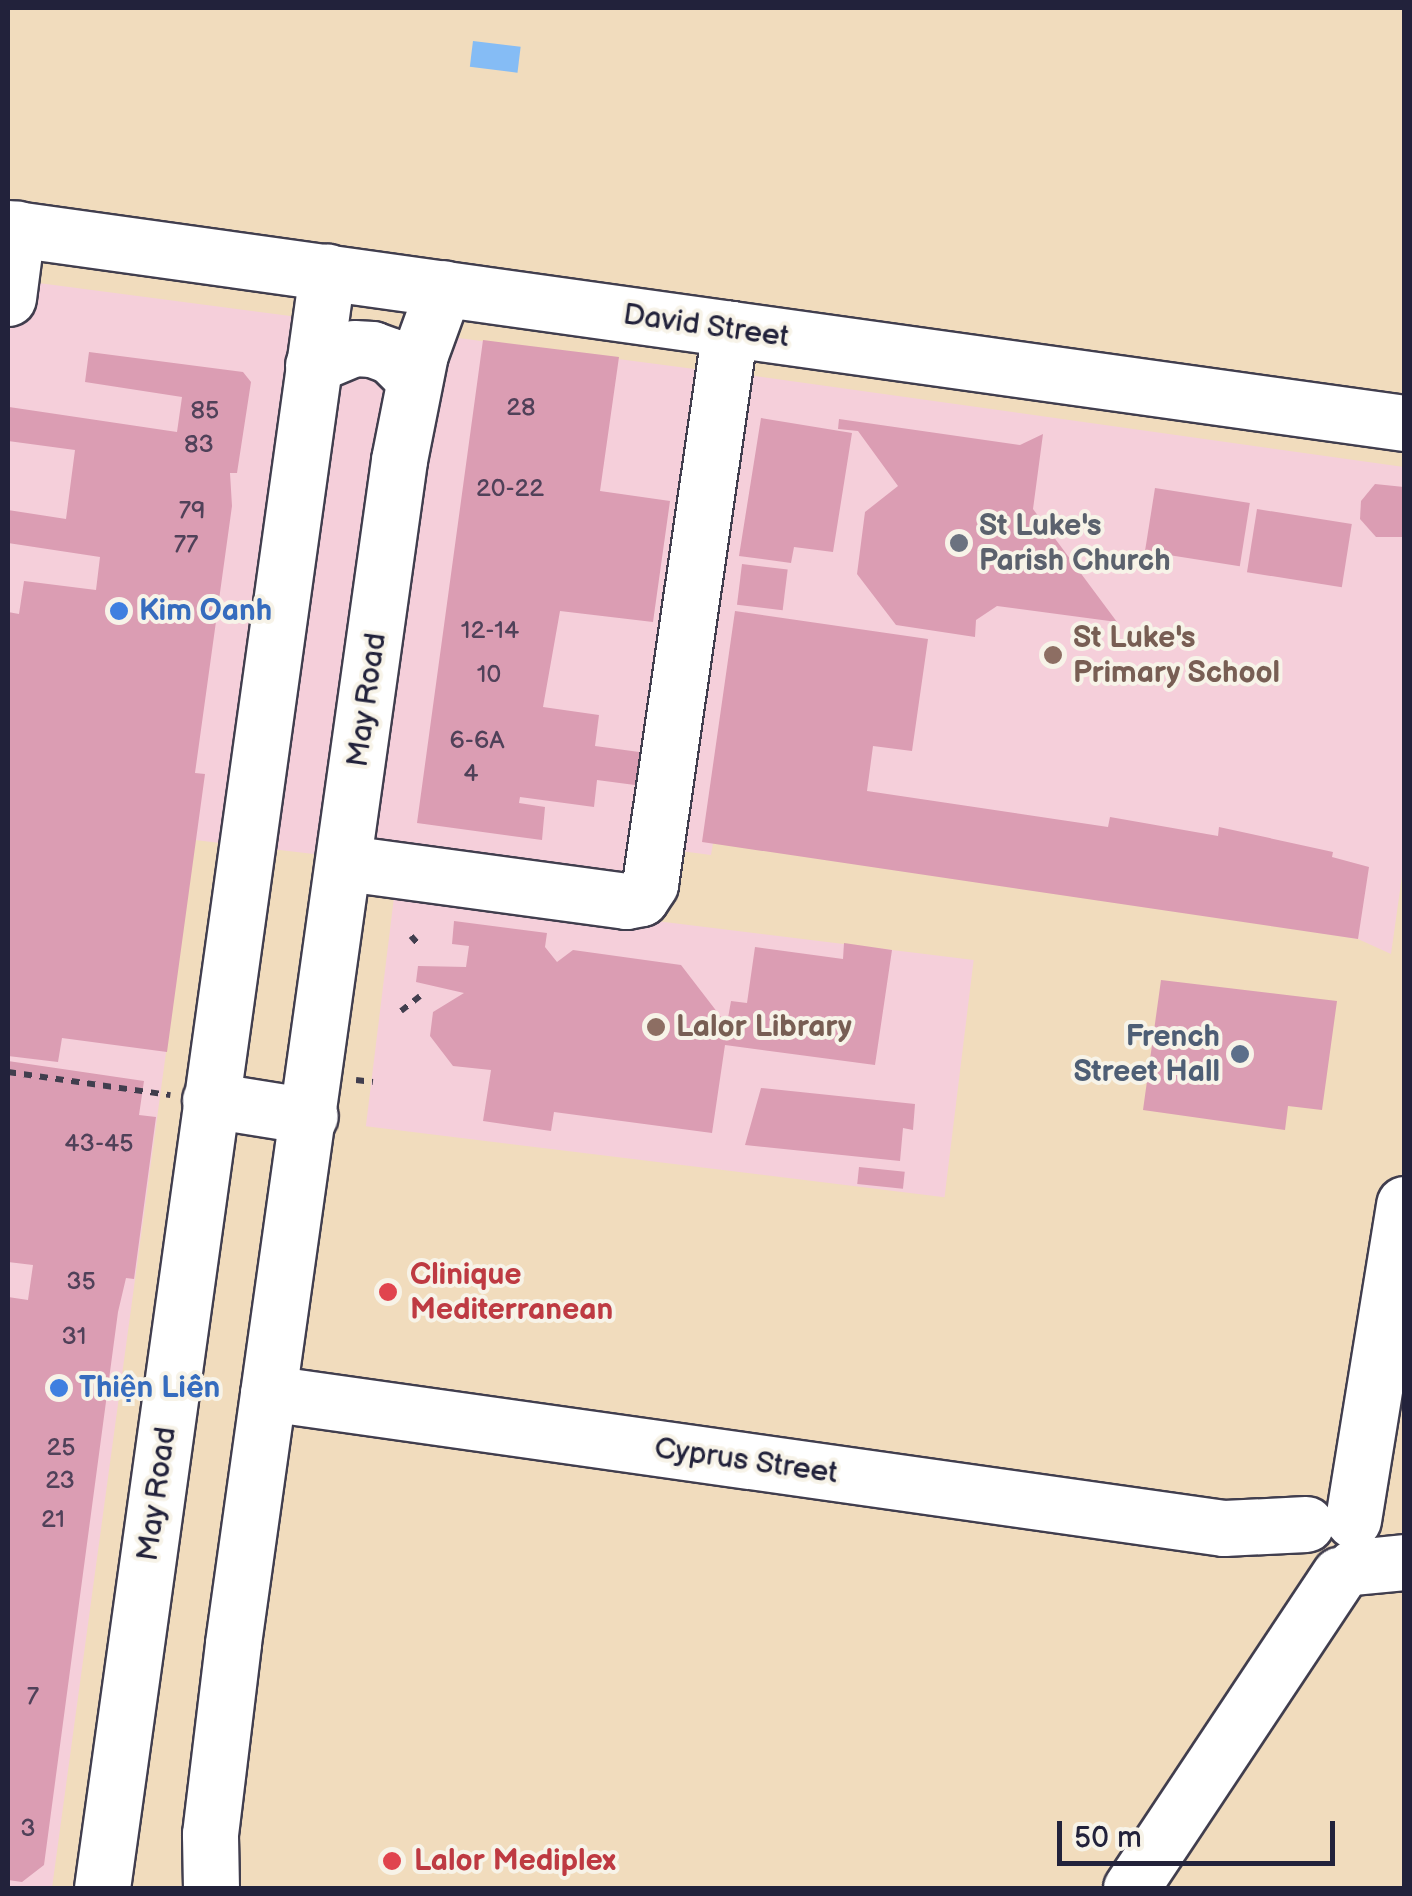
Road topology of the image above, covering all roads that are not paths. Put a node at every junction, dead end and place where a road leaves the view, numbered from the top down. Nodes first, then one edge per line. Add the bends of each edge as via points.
1 (12, 228) edge
2 (326, 272) junction
3 (444, 288) junction
4 (8, 298) edge
5 (730, 330) junction
6 (314, 365) junction
7 (414, 379) junction
8 (1404, 422) edge
9 (346, 863) junction
10 (210, 1100) junction
11 (310, 1116) junction
12 (1404, 1204) edge
13 (268, 1393) junction
14 (1345, 1547) edge
15 (102, 1888) edge
16 (211, 1888) edge
17 (1131, 1888) edge

1 - 2 street, David Street
1 - 4 street
2 - 3 street, David Street
2 - 6 street, May Road
3 - 5 street, David Street
3 - 7 street, May Road
5 - 8 street, David Street
5 - 9 street via 650,884 641,898
6 - 7 street via 354,348 372,349 391,356
6 - 10 street, May Road
7 - 9 street, May Road
9 - 11 street, May Road
10 - 11 street
10 - 15 street, May Road
11 - 13 street, May Road
12 - 14 street
13 - 14 street, Cyprus Street
13 - 16 street, May Road via 210,1834
14 - 17 street

